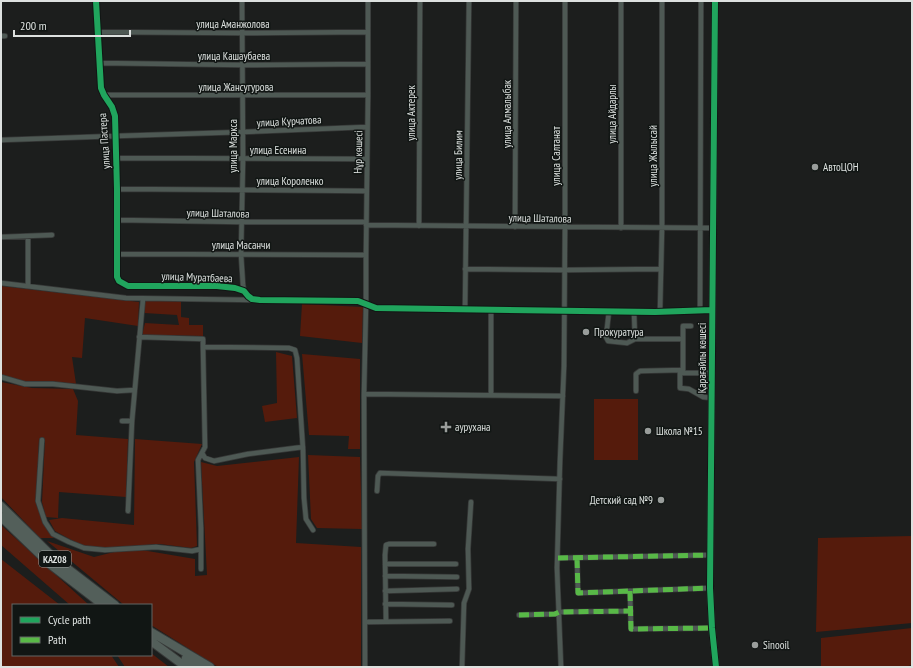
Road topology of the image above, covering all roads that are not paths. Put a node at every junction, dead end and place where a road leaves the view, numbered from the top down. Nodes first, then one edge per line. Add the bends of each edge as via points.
1 (96, 1) edge
2 (242, 1) edge
3 (368, 1) edge
4 (420, 1) edge
5 (469, 1) edge
6 (516, 1) edge
7 (565, 1) edge
8 (621, 1) edge
9 (662, 1) edge
10 (702, 1) edge
11 (715, 1) edge
12 (98, 32) junction
13 (368, 32) junction
14 (242, 33) junction
15 (99, 63) junction
16 (368, 64) junction
17 (242, 65) junction
18 (104, 95) junction
19 (368, 95) junction
20 (242, 96) junction
21 (368, 127) junction
22 (242, 132) junction
23 (116, 136) junction
24 (1, 140) edge
25 (117, 158) junction
26 (243, 159) junction
27 (367, 159) junction
28 (117, 189) junction
29 (242, 190) junction
30 (366, 191) junction
31 (117, 220) junction
32 (241, 222) junction
33 (366, 223) junction
34 (419, 226) junction
35 (466, 226) junction
36 (516, 226) junction
37 (565, 227) junction
38 (621, 228) junction
39 (662, 228) junction
40 (700, 228) junction
41 (713, 228) junction
42 (52, 235) dead end
43 (28, 236) junction
44 (1, 237) edge
45 (116, 254) junction
46 (241, 254) junction
47 (366, 254) junction
48 (465, 269) junction
49 (661, 269) junction
50 (565, 270) junction
51 (119, 281) joint
52 (1, 283) edge
53 (28, 286) junction
54 (244, 291) junction
55 (143, 299) junction
56 (260, 300) junction
57 (366, 304) junction
58 (465, 310) junction
59 (491, 310) junction
60 (712, 310) junction
61 (565, 311) junction
62 (609, 311) junction
63 (700, 311) junction
64 (634, 312) junction
65 (660, 312) junction
66 (691, 326) dead end
67 (139, 337) junction
68 (635, 339) junction
69 (682, 339) junction
70 (203, 347) junction
71 (681, 370) junction
72 (713, 372) junction
73 (1, 377) edge
74 (134, 390) junction
75 (636, 391) dead end
76 (364, 394) junction
77 (490, 395) junction
78 (563, 396) junction
79 (712, 398) junction
80 (122, 421) dead end
81 (132, 421) junction
82 (42, 440) dead end
83 (303, 447) junction
84 (202, 453) junction
85 (560, 479) junction
86 (377, 491) dead end
87 (471, 502) dead end
88 (1, 506) edge
89 (128, 511) dead end
90 (1, 517) edge
91 (313, 530) dead end
92 (434, 544) dead end
93 (201, 549) junction
94 (711, 555) junction
95 (558, 558) junction
96 (577, 558) junction
97 (385, 564) junction
98 (456, 564) dead end
99 (201, 569) dead end
100 (385, 576) junction
101 (457, 577) dead end
102 (710, 588) junction
103 (457, 589) dead end
104 (385, 591) junction
105 (630, 591) junction
106 (102, 604) edge
107 (114, 604) edge
108 (385, 604) junction
109 (452, 605) dead end
110 (631, 611) junction
111 (559, 612) junction
112 (518, 616) dead end
113 (450, 621) dead end
114 (365, 622) junction
115 (386, 622) junction
116 (712, 628) junction
117 (152, 633) edge
118 (152, 633) edge
119 (152, 642) edge
120 (186, 667) edge
121 (198, 667) edge
122 (210, 667) edge
123 (365, 667) edge
124 (462, 667) edge
125 (561, 667) edge
126 (716, 667) edge

1 - 12 street, улица Пастера
2 - 14 street, улица Маркса
3 - 13 street, Нұр көшесі
4 - 34 street, улица Актерек
5 - 35 street, улица Билим
6 - 36 street, улица Алмалыбак
7 - 37 street, улица Салтанат
8 - 38 street, улица Айдарлы
9 - 39 street, улица Жылысай
10 - 40 street
11 - 41 street, Қарағайлы көшесі
12 - 14 street, улица Аманжолова
12 - 15 street, улица Пастера
13 - 14 street, улица Аманжолова
13 - 16 street, Нұр көшесі
14 - 17 street, улица Маркса
15 - 17 street, улица Кашаубаева
15 - 18 street, улица Пастера
16 - 17 street, улица Кашаубаева
16 - 19 street, Нұр көшесі
17 - 20 street, улица Маркса
18 - 20 street, улица Жансугурова
18 - 23 street, улица Пастера via 115,116
19 - 20 street, улица Жансугурова
19 - 21 street, Нұр көшесі
20 - 22 street, улица Маркса
21 - 22 street, улица Курчатова
21 - 27 street, Нұр көшесі
22 - 23 street, улица Курчатова
22 - 26 street, улица Маркса
23 - 24 street, улица Курчатова
23 - 25 street, улица Пастера
25 - 26 street, улица Есенина
25 - 28 street, улица Пастера
26 - 27 street, улица Есенина
26 - 29 street, улица Маркса
27 - 30 street, Нұр көшесі
28 - 29 street, улица Короленко
28 - 31 street, улица Пастера
29 - 30 street, улица Короленко
29 - 32 street, улица Маркса
30 - 33 street, Нұр көшесі
31 - 32 street, улица Шаталова
31 - 45 street, улица Пастера
32 - 33 street, улица Шаталова
32 - 46 street, улица Маркса
33 - 34 street, улица Шаталова
33 - 47 street, Нұр көшесі
34 - 35 street, улица Шаталова
35 - 36 street, улица Шаталова
35 - 48 street, улица Билим
36 - 37 street, улица Шаталова
37 - 38 street, улица Шаталова
37 - 50 street, улица Салтанат
38 - 39 street, улица Шаталова
39 - 40 street, улица Шаталова
39 - 49 street, улица Жылысай
40 - 41 street, улица Шаталова
40 - 63 street
41 - 60 street, Қарағайлы көшесі
42 - 43 street
43 - 44 street
43 - 53 street
45 - 46 street, улица Масанчи
45 - 51 street, улица Пастера
46 - 47 street, улица Масанчи
46 - 54 street, улица Маркса
47 - 57 street, Нұр көшесі
48 - 50 street
48 - 58 street, улица Билим
49 - 50 street
49 - 65 street, улица Жылысай
50 - 61 street, улица Салтанат
51 - 54 street, улица Муратбаева via 128,286 217,286
52 - 53 street
53 - 55 street
54 - 56 street, улица Муратбаева via 252,299
55 - 56 street
55 - 67 street
56 - 57 street, улица Муратбаева via 358,301
57 - 58 street, улица Муратбаева via 376,308
57 - 76 street, Нұр көшесі
58 - 59 street, улица Муратбаева
59 - 61 street, улица Муратбаева
59 - 77 street
60 - 63 street, улица Муратбаева
60 - 72 street, Қарағайлы көшесі
61 - 62 street, улица Муратбаева
61 - 78 street, улица Салтанат
62 - 64 street, улица Муратбаева
62 - 68 street via 606,337 608,341 627,343
63 - 65 street, улица Муратбаева
64 - 65 street, улица Муратбаева
64 - 68 street
66 - 69 street via 682,326
67 - 70 street via 203,339
67 - 74 street
68 - 69 street
69 - 71 street
70 - 83 street via 295,350
70 - 84 street via 205,447
71 - 72 street
71 - 75 street via 640,371 636,374
71 - 79 street via 680,388
72 - 79 street, Қарағайлы көшесі
73 - 74 street via 25,384
74 - 81 street
76 - 77 street
76 - 114 street, Нұр көшесі
77 - 78 street
78 - 85 street, улица Салтанат
79 - 94 street, Қарағайлы көшесі
80 - 81 street
81 - 89 street
82 - 93 street via 38,501 45,522 53,534 84,548 105,550 156,547 192,551
83 - 84 street via 214,461
83 - 91 street via 306,519
84 - 93 street via 198,460
85 - 86 street via 380,473
85 - 95 street, улица Салтанат
87 - 124 street via 469,589 464,603
88 - 107 highway, KAZ08 via 56,559
90 - 106 highway, KAZ08 via 51,565
92 - 97 street via 388,544 385,548
93 - 99 street
94 - 96 street
94 - 102 street, Қарағайлы көшесі
95 - 96 street
95 - 111 street, улица Салтанат
96 - 105 street via 578,593
97 - 98 street
97 - 100 street
100 - 101 street
100 - 104 street
102 - 105 street
102 - 116 street, Қарағайлы көшесі
103 - 104 street
104 - 108 street
105 - 110 street
108 - 109 street
108 - 115 street
110 - 111 street
110 - 116 street via 631,629
111 - 112 street
111 - 125 street, улица Салтанат
113 - 115 street
114 - 115 street
114 - 123 street, Нұр көшесі
116 - 126 street, Қарағайлы көшесі
117 - 121 highway
118 - 122 highway
119 - 120 highway

